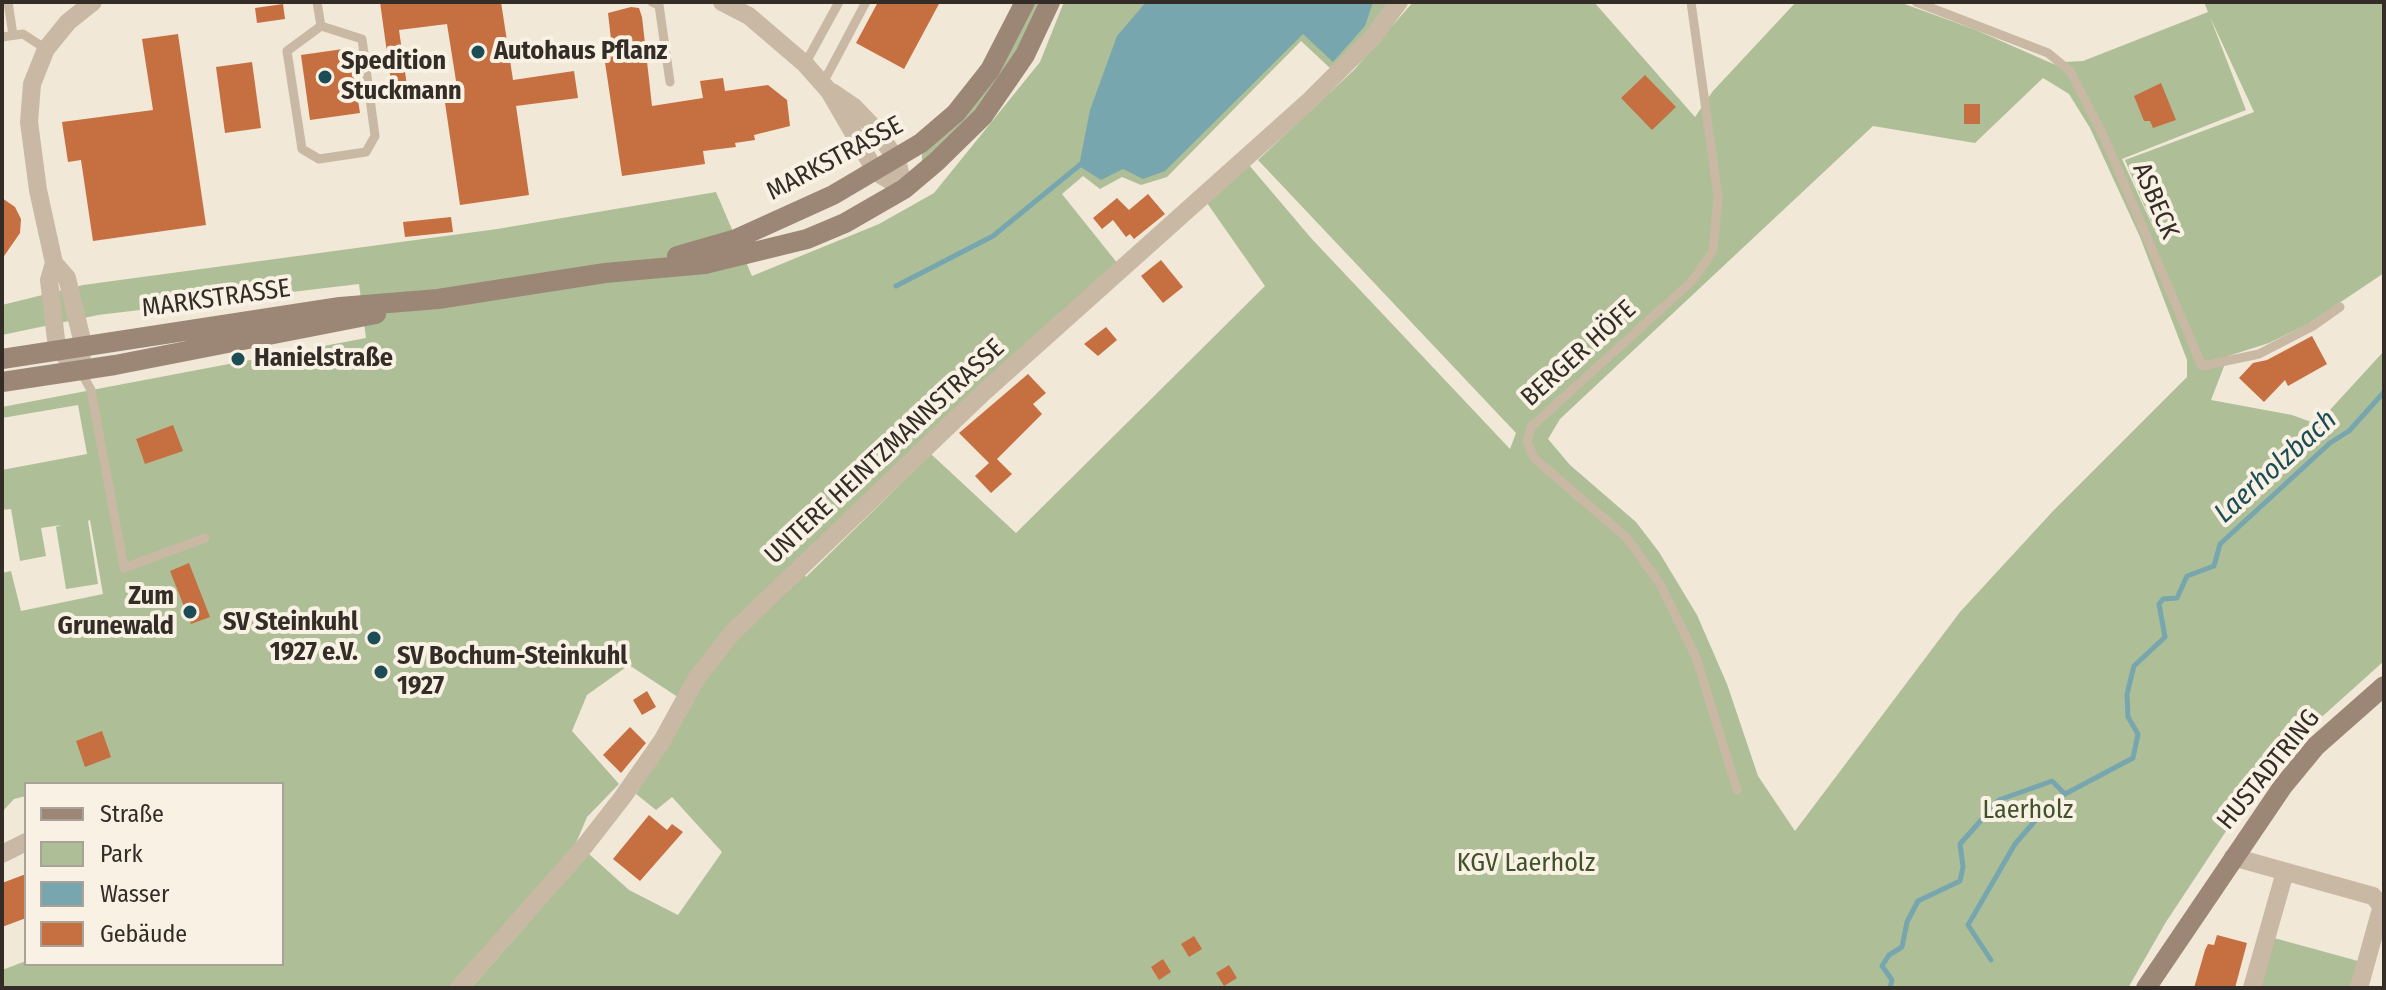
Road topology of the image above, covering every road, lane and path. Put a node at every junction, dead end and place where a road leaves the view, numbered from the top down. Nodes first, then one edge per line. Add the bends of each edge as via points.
1 (8, 2) edge
2 (93, 2) edge
3 (317, 2) edge
4 (652, 2) edge
5 (722, 2) edge
6 (839, 2) edge
7 (866, 2) edge
8 (1025, 2) edge
9 (1050, 2) edge
10 (1399, 2) edge
11 (1691, 2) edge
12 (1916, 2) edge
13 (321, 26) junction
14 (7, 36) edge
15 (46, 49) junction
16 (805, 64) junction
17 (670, 82) dead end
18 (826, 87) junction
19 (897, 160) junction
20 (876, 172) junction
21 (904, 189) junction
22 (54, 263) junction
23 (605, 273) junction
24 (438, 299) junction
25 (2340, 307) dead end
26 (83, 344) junction
27 (57, 348) junction
28 (2, 359) edge
29 (80, 370) junction
30 (2, 382) edge
31 (205, 538) dead end
32 (2384, 686) edge
33 (1737, 790) dead end
34 (24, 843) edge
35 (2, 854) edge
36 (2233, 857) junction
37 (2285, 872) junction
38 (459, 988) edge
39 (2146, 988) edge
40 (2252, 988) edge
41 (2359, 988) edge

1 - 14 lane
2 - 15 street
3 - 13 lane
4 - 17 lane via 659,5
5 - 16 street via 749,16
6 - 16 lane
7 - 18 lane
8 - 19 main road, MARKSTRASSE via 990,70 956,113
9 - 21 main road, MARKSTRASSE via 1025,55 983,116
10 - 38 street, UNTERE HEINTZMANNSTRASSE via 1373,37 1308,102 966,408 732,633 696,679 622,798
11 - 33 lane, BERGER HÖFE via 1718,197 1713,251 1692,281 1531,427 1527,442 1534,458 1627,538 1660,584 1696,657
12 - 25 lane, ASBECK via 2048,53 2070,71 2099,124 2202,366 2259,354
13 - 13 lane via 287,51 302,149 319,159 366,152 375,136 362,39
14 - 15 lane via 23,34
15 - 22 street via 32,84 29,122
16 - 18 street
18 - 19 street via 854,107
18 - 20 street
19 - 20 main road, MARKSTRASSE
19 - 21 street
20 - 21 street
20 - 23 main road, MARKSTRASSE via 736,239
21 - 23 main road, MARKSTRASSE via 845,223 773,249 705,264
22 - 26 street via 67,278
22 - 27 street via 49,280
23 - 24 main road, MARKSTRASSE
24 - 26 main road, MARKSTRASSE via 340,307
24 - 29 main road, MARKSTRASSE via 343,322
26 - 27 main road, MARKSTRASSE
26 - 29 street
27 - 28 main road, MARKSTRASSE
27 - 29 street
29 - 30 main road, MARKSTRASSE
29 - 31 lane via 91,390 124,568
32 - 36 main road, HUSTADTRING via 2316,746
34 - 35 street
36 - 37 street, HUSTADTRING
36 - 39 main road, HUSTADTRING
37 - 40 street
37 - 41 street, HUSTADTRING via 2373,896 2379,903

